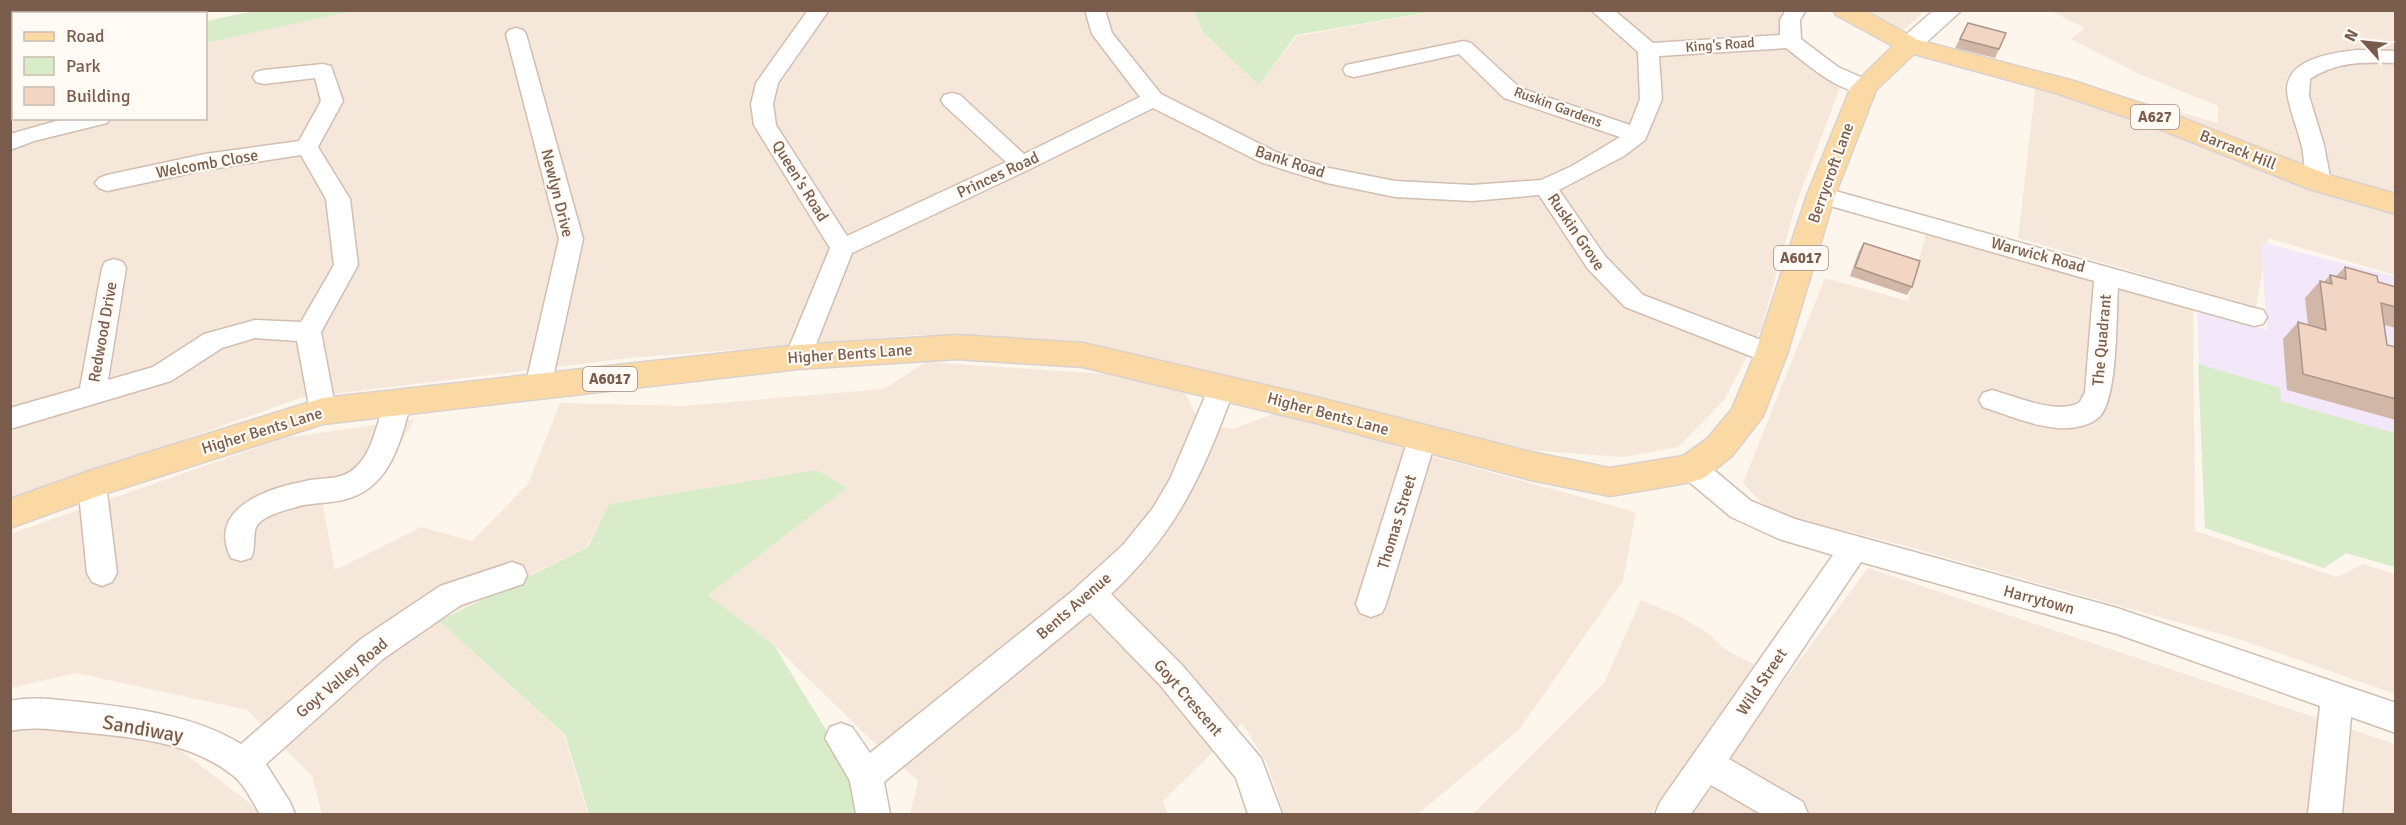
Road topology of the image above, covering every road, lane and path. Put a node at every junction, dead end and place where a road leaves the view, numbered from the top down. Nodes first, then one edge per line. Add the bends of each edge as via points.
1 (819, 10) edge
2 (1095, 10) edge
3 (1601, 10) edge
4 (1796, 10) edge
5 (1845, 10) edge
6 (1950, 10) edge
7 (516, 34) dead end
8 (1791, 41) junction
9 (1909, 45) junction
10 (1648, 50) junction
11 (2396, 57) edge
12 (1354, 70) dead end
13 (264, 77) dead end
14 (1864, 87) junction
15 (952, 99) dead end
16 (1153, 99) junction
17 (91, 120) edge
18 (1637, 135) junction
19 (10, 143) edge
20 (307, 147) junction
21 (1022, 164) junction
22 (2319, 182) junction
23 (106, 183) dead end
24 (1545, 187) junction
25 (1821, 195) junction
26 (2396, 204) edge
27 (842, 248) junction
28 (114, 268) dead end
29 (2107, 274) junction
30 (2254, 317) dead end
31 (308, 332) junction
32 (1771, 354) junction
33 (798, 357) junction
34 (538, 387) junction
35 (1221, 387) junction
36 (92, 396) junction
37 (1992, 400) dead end
38 (398, 403) junction
39 (323, 411) junction
40 (10, 419) edge
41 (1422, 439) junction
42 (1692, 468) junction
43 (92, 484) junction
44 (10, 514) edge
45 (241, 549) dead end
46 (1853, 550) junction
47 (102, 573) dead end
48 (512, 575) dead end
49 (1091, 594) junction
50 (1371, 604) dead end
51 (2337, 697) junction
52 (10, 716) edge
53 (2396, 718) edge
54 (840, 738) dead end
55 (243, 763) junction
56 (1707, 764) junction
57 (866, 776) junction
58 (278, 814) edge
59 (873, 814) edge
60 (1265, 814) edge
61 (1672, 814) edge
62 (1791, 814) edge
63 (2325, 814) edge

1 - 27 street, Queen's Road via 767,83 762,105 765,125
2 - 16 street, Bank Road via 1102,34
3 - 10 street
4 - 8 street via 1791,20
5 - 9 main road, A627
6 - 9 main road
7 - 34 street, Newlyn Drive via 571,239
8 - 10 street, King's Road
8 - 14 street via 1830,72
9 - 14 main road, Berrycroft Lane / A6017
9 - 22 main road, Barrack Hill / A627 via 2065,87 2162,120
10 - 18 street via 1651,99
11 - 22 street via 2343,57 2317,63 2300,76 2298,96
12 - 18 street, Ruskin Gardens via 1464,47 1512,93
13 - 20 street via 323,71 332,101
14 - 25 main road, Berrycroft Lane / A6017
15 - 21 street
16 - 21 street, Princes Road
16 - 24 street, Bank Road via 1268,157 1327,175 1395,189 1472,193
17 - 19 street via 27,135
18 - 24 street, Ruskin Grove via 1607,156
20 - 23 street, Welcomb Close via 205,162
20 - 31 street via 339,199 346,265
21 - 27 street, Princes Road
22 - 26 main road, Barrack Hill / A627
24 - 32 street, Ruskin Grove via 1608,279 1634,301
25 - 29 street, Warwick Road
25 - 32 main road, Berrycroft Lane / A6017
27 - 33 street
28 - 36 street, Redwood Drive
29 - 30 street, Warwick Road
29 - 37 street, The Quadrant via 2098,392 2090,409 2073,418 2048,416
31 - 36 street, Redwood Drive via 255,328 213,342 162,374
31 - 39 street
32 - 42 main road, Berrycroft Lane / A6017 via 1746,416 1720,447
33 - 34 main road, Higher Bents Lane / A6017
33 - 35 main road, Higher Bents Lane / A6017 via 957,347 1083,355
34 - 38 main road, Higher Bents Lane / A6017
35 - 41 main road, Higher Bents Lane / A6017
35 - 49 street, Bents Avenue via 1193,461 1162,517
36 - 40 street, Redwood Drive
38 - 39 main road, Higher Bents Lane / A6017
38 - 45 street via 382,455 363,478 342,489 306,492 269,503 249,514 240,528
39 - 43 main road, Higher Bents Lane / A6017
41 - 42 main road, Higher Bents Lane / A6017 via 1610,482
41 - 50 street, Thomas Street
42 - 46 street, Harrytown via 1741,509 1789,530
43 - 44 main road, Higher Bents Lane / A6017
43 - 47 street
46 - 51 street, Harrytown via 2117,621
46 - 56 street, Wild Street
48 - 55 street, Goyt Valley Road via 451,595 372,649
49 - 57 street, Bents Avenue
49 - 60 street, Goyt Crescent via 1171,675 1249,769
51 - 53 street, Harrytown
51 - 63 street
52 - 55 street, Sandiway via 30,712 173,730
54 - 57 street
55 - 58 street, Sandiway
56 - 61 street, Wild Street
56 - 62 street
57 - 59 street

